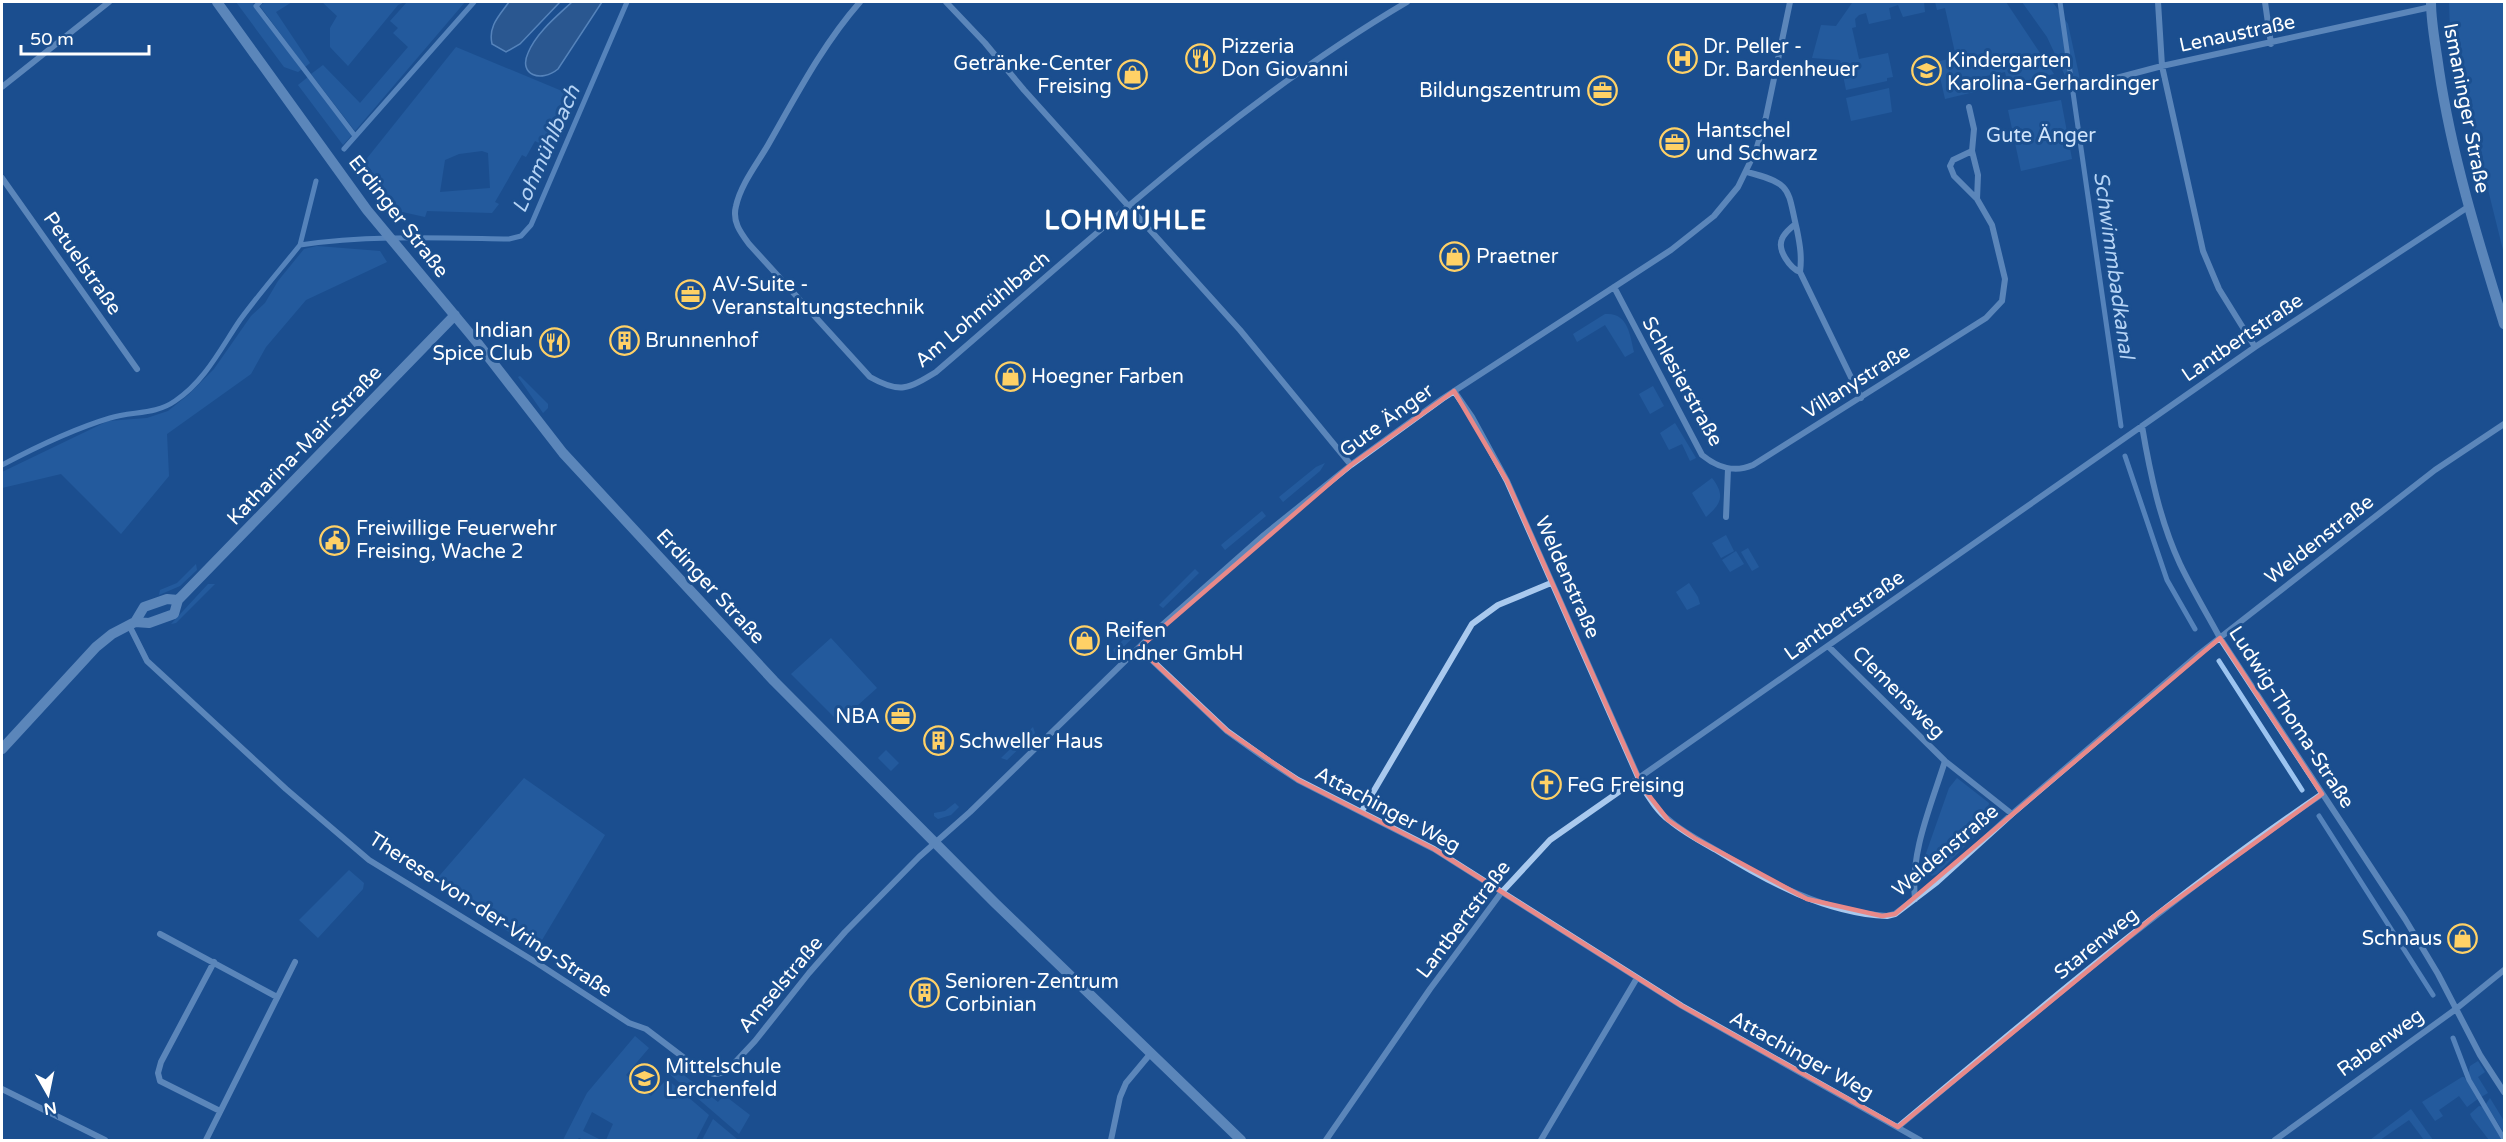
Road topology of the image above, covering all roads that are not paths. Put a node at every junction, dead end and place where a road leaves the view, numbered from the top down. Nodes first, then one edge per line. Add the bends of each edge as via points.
1 (109, 2) edge
2 (217, 2) edge
3 (860, 2) edge
4 (946, 2) edge
5 (1407, 2) edge
6 (1791, 2) edge
7 (2158, 2) edge
8 (2265, 2) edge
9 (2431, 4) edge
10 (2271, 44) junction
11 (2162, 66) junction
12 (2086, 86) dead end
13 (2, 87) edge
14 (1969, 107) dead end
15 (1972, 151) junction
16 (1747, 172) junction
17 (2, 178) edge
18 (1977, 199) junction
19 (1127, 205) junction
20 (2468, 207) junction
21 (1796, 224) junction
22 (1800, 272) junction
23 (1614, 287) junction
24 (455, 315) junction
25 (2505, 324) edge
26 (2255, 347) junction
27 (137, 369) dead end
28 (1454, 391) junction
29 (1861, 398) junction
30 (2505, 424) edge
31 (2142, 426) junction
32 (1351, 465) junction
33 (1728, 469) junction
34 (1726, 517) dead end
35 (1551, 583) junction
36 (178, 600) junction
37 (132, 624) junction
38 (2220, 638) junction
39 (1829, 647) junction
40 (1138, 648) junction
41 (2, 749) edge
42 (1945, 761) junction
43 (1638, 777) junction
44 (2322, 794) junction
45 (1362, 810) junction
46 (2012, 814) junction
47 (936, 843) junction
48 (1501, 892) junction
49 (1915, 899) junction
50 (160, 934) dead end
51 (214, 962) junction
52 (295, 962) dead end
53 (2505, 970) edge
54 (1637, 978) junction
55 (277, 996) junction
56 (2456, 1009) junction
57 (635, 1025) joint
58 (1152, 1053) junction
59 (2, 1089) edge
60 (2505, 1092) edge
61 (220, 1111) junction
62 (1898, 1127) junction
63 (105, 1140) edge
64 (206, 1140) edge
65 (1111, 1140) edge
66 (1241, 1140) edge
67 (1326, 1140) edge
68 (1541, 1140) edge
69 (1920, 1140) edge
70 (2275, 1140) edge

1 - 13 street
2 - 24 street, Erdinger Straße via 379,225
3 - 19 street, Am Lohmühlbach via 837,30 800,89 741,192 735,217 736,226 748,244 870,377 888,387 904,389 936,372
4 - 19 street
5 - 19 street, Am Lohmühlbach via 1307,66
6 - 16 street, Gute Änger via 1766,117
7 - 11 street
8 - 10 street
9 - 10 street, Lenaustraße
9 - 20 street, Ismaninger Straße via 2445,108
10 - 11 street, Lenaustraße
11 - 12 street, Lenaustraße
11 - 26 street via 2203,251 2219,289
14 - 15 street via 1974,129
15 - 18 street via 1978,175
15 - 18 street via 1953,160 1950,169
16 - 21 street via 1768,177 1787,191
16 - 23 street, Gute Änger via 1714,216
17 - 27 street, Petuelstraße
18 - 29 street, Villanystraße via 1992,225 2005,294 1986,318
19 - 32 street via 1240,330
20 - 25 street, Ismaninger Straße
20 - 26 street, Lantbertstraße
21 - 22 street via 1802,257
21 - 22 street via 1781,243 1789,263
22 - 29 street
23 - 28 street, Gute Änger
23 - 33 street, Schlesierstraße via 1702,455
24 - 36 street, Katharina-Mair-Straße
24 - 47 street, Erdinger Straße via 563,453 774,681
26 - 31 street, Lantbertstraße
28 - 32 street, Gute Änger
28 - 35 street, Weldenstraße via 1507,481
29 - 33 street, Villanystraße via 1753,465
30 - 38 street, Weldenstraße via 2435,470
31 - 38 street, Ludwig-Thoma-Straße via 2149,469 2173,546
31 - 39 street, Lantbertstraße
32 - 40 street, Gute Änger via 1264,535
33 - 34 street, Schlesierstraße
35 - 43 street, Weldenstraße
35 - 45 street via 1498,605 1472,624
36 - 37 street, Katharina-Mair-Straße via 167,599 144,607
36 - 37 street, Katharina-Mair-Straße via 174,614
37 - 41 street, Katharina-Mair-Straße via 96,647
37 - 57 street, Therese-von-der-Vring-Straße via 147,661 369,860
38 - 44 street, Ludwig-Thoma-Straße
38 - 46 street, Weldenstraße
39 - 42 street, Clemensweg
39 - 43 street, Lantbertstraße
40 - 45 street, Attachinger Weg via 1239,741 1298,780
40 - 47 street, Gute Änger
42 - 46 street, Clemensweg
42 - 49 street, Clemensweg via 1915,859
43 - 48 street, Lantbertstraße via 1544,845
43 - 49 street, Weldenstraße via 1642,788 1668,819 1736,863 1807,899 1887,916
44 - 56 street, Ludwig-Thoma-Straße via 2404,919
44 - 62 street, Starenweg via 2157,914
45 - 48 street, Attachinger Weg
46 - 49 street, Weldenstraße
47 - 57 street, Amselstraße via 845,932 731,1069 715,1074 700,1070
47 - 58 street, Erdinger Straße
48 - 54 street, Attachinger Weg
48 - 67 street, Lantbertstraße
50 - 51 street
51 - 55 street
51 - 61 street via 158,1073 160,1081
52 - 55 street
53 - 56 street, Rabenweg
54 - 62 street, Attachinger Weg
54 - 68 street
55 - 61 street
56 - 60 street, Ludwig-Thoma-Straße
56 - 70 street, Rabenweg
58 - 65 street via 1126,1083
58 - 66 street, Erdinger Straße
59 - 63 street
61 - 64 street
62 - 69 street, Attachinger Weg

